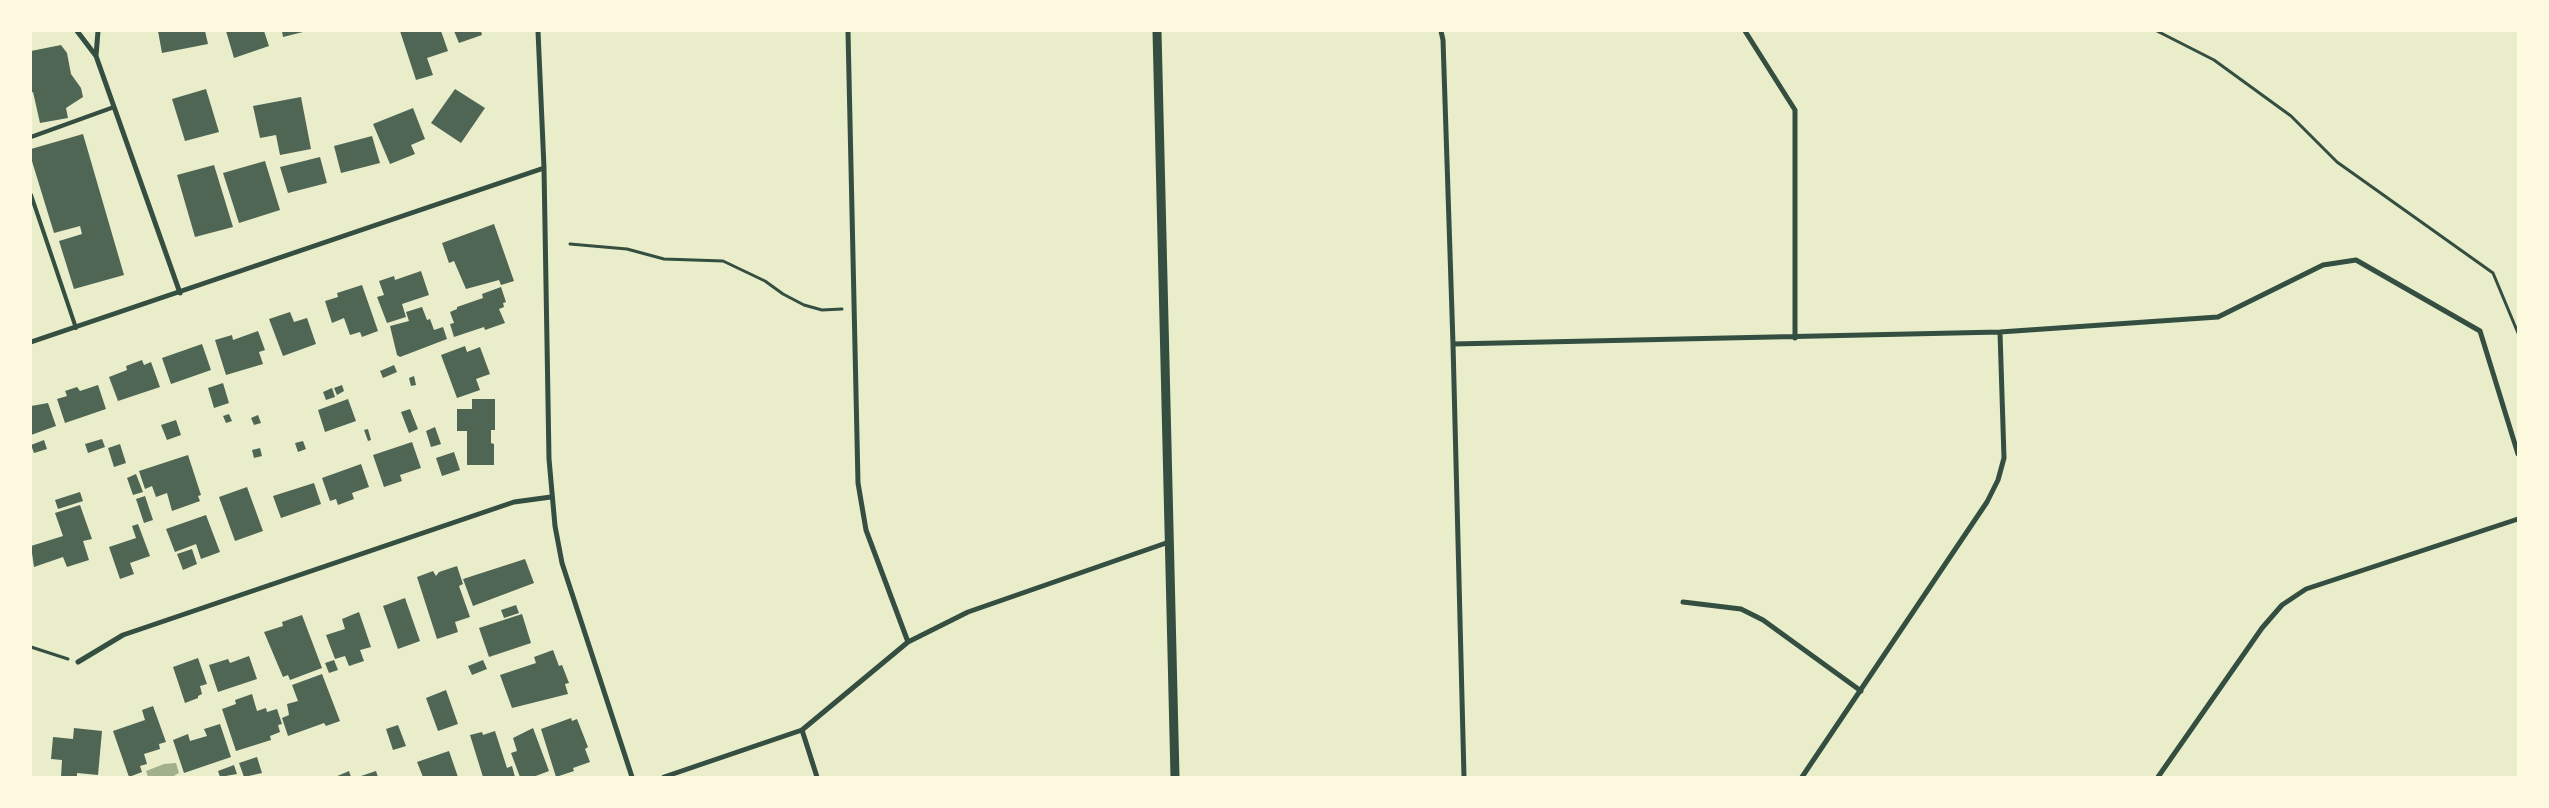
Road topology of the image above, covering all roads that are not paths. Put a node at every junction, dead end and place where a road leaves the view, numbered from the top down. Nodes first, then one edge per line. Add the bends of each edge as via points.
1 (77, 31) edge
2 (98, 31) edge
3 (538, 31) edge
4 (848, 31) edge
5 (1157, 31) edge
6 (1440, 31) edge
7 (1745, 31) edge
8 (96, 56) junction
9 (114, 107) junction
10 (31, 137) edge
11 (544, 168) junction
12 (31, 195) edge
13 (180, 293) junction
14 (76, 328) junction
15 (2000, 332) junction
16 (1795, 338) junction
17 (31, 342) edge
18 (1453, 344) junction
19 (2518, 454) edge
20 (552, 497) junction
21 (2518, 519) edge
22 (1169, 542) junction
23 (1683, 602) dead end
24 (908, 642) junction
25 (78, 662) road end
26 (1861, 691) junction
27 (802, 730) junction
28 (632, 777) edge
29 (664, 777) edge
30 (817, 777) edge
31 (1175, 777) edge
32 (1464, 777) edge
33 (1802, 777) edge
34 (2158, 777) edge

1 - 8 street
2 - 8 street
3 - 11 street
4 - 24 street via 858,483 866,530
5 - 22 street
6 - 18 street via 1443,40
7 - 16 street via 1795,110
8 - 9 street
9 - 10 lane
9 - 13 street
11 - 13 street
11 - 20 street
12 - 14 lane
13 - 14 street
14 - 17 street
15 - 16 street
15 - 19 street via 2218,316 2323,266 2356,260 2480,331
15 - 26 street via 2004,458 1998,480 1987,502
16 - 18 street
18 - 32 street
20 - 25 street via 514,502 123,635
20 - 28 street via 554,526 563,566
21 - 34 street via 2306,589 2282,605 2262,628
22 - 24 street via 968,612
22 - 31 street
23 - 26 street via 1741,609 1763,620
24 - 27 street
26 - 33 street
27 - 29 street
27 - 30 street

